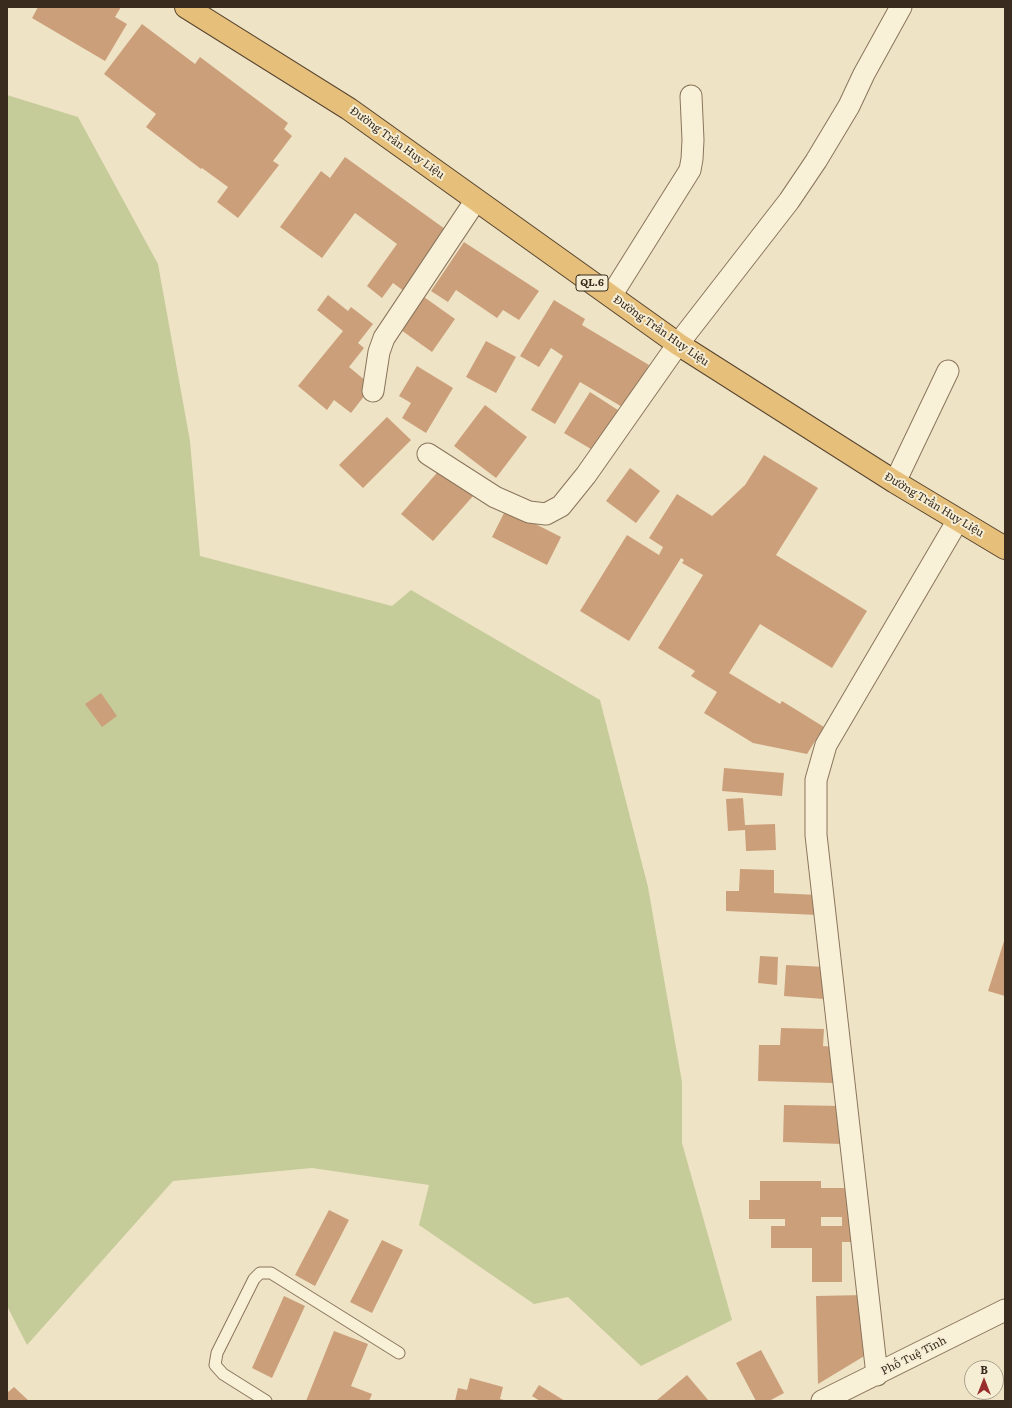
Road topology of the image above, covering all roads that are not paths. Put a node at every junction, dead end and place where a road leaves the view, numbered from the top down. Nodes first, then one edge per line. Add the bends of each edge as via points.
1 (186, 7) edge
2 (901, 7) edge
3 (691, 96) dead end
4 (476, 200) junction
5 (611, 296) junction
6 (678, 344) junction
7 (948, 372) dead end
8 (373, 391) dead end
9 (428, 454) dead end
10 (896, 482) junction
11 (958, 520) junction
12 (1005, 548) edge
13 (1005, 1310) edge
14 (399, 1353) dead end
15 (877, 1375) junction
16 (266, 1401) edge
17 (822, 1401) edge

1 - 4 highway, Đường Trần Huy Liệu / QL.6 via 349,109
2 - 6 street via 864,74 850,106 816,162 789,201
3 - 5 street via 693,140 690,170
4 - 5 highway, Đường Trần Huy Liệu / QL.6
4 - 8 street via 384,338 379,352
5 - 6 highway, Đường Trần Huy Liệu / QL.6
6 - 9 street via 586,475 561,506 546,514 529,512 496,497
6 - 10 highway, Đường Trần Huy Liệu / QL.6
7 - 10 street
10 - 11 highway, Đường Trần Huy Liệu / QL.6
11 - 12 highway, Đường Trần Huy Liệu / QL.6
11 - 15 street via 826,746 816,780 816,835
13 - 15 street, Phố Tuệ Tĩnh
14 - 16 lane via 271,1273 260,1273 254,1279 217,1353 215,1365 223,1374
15 - 17 street, Phố Tuệ Tĩnh

